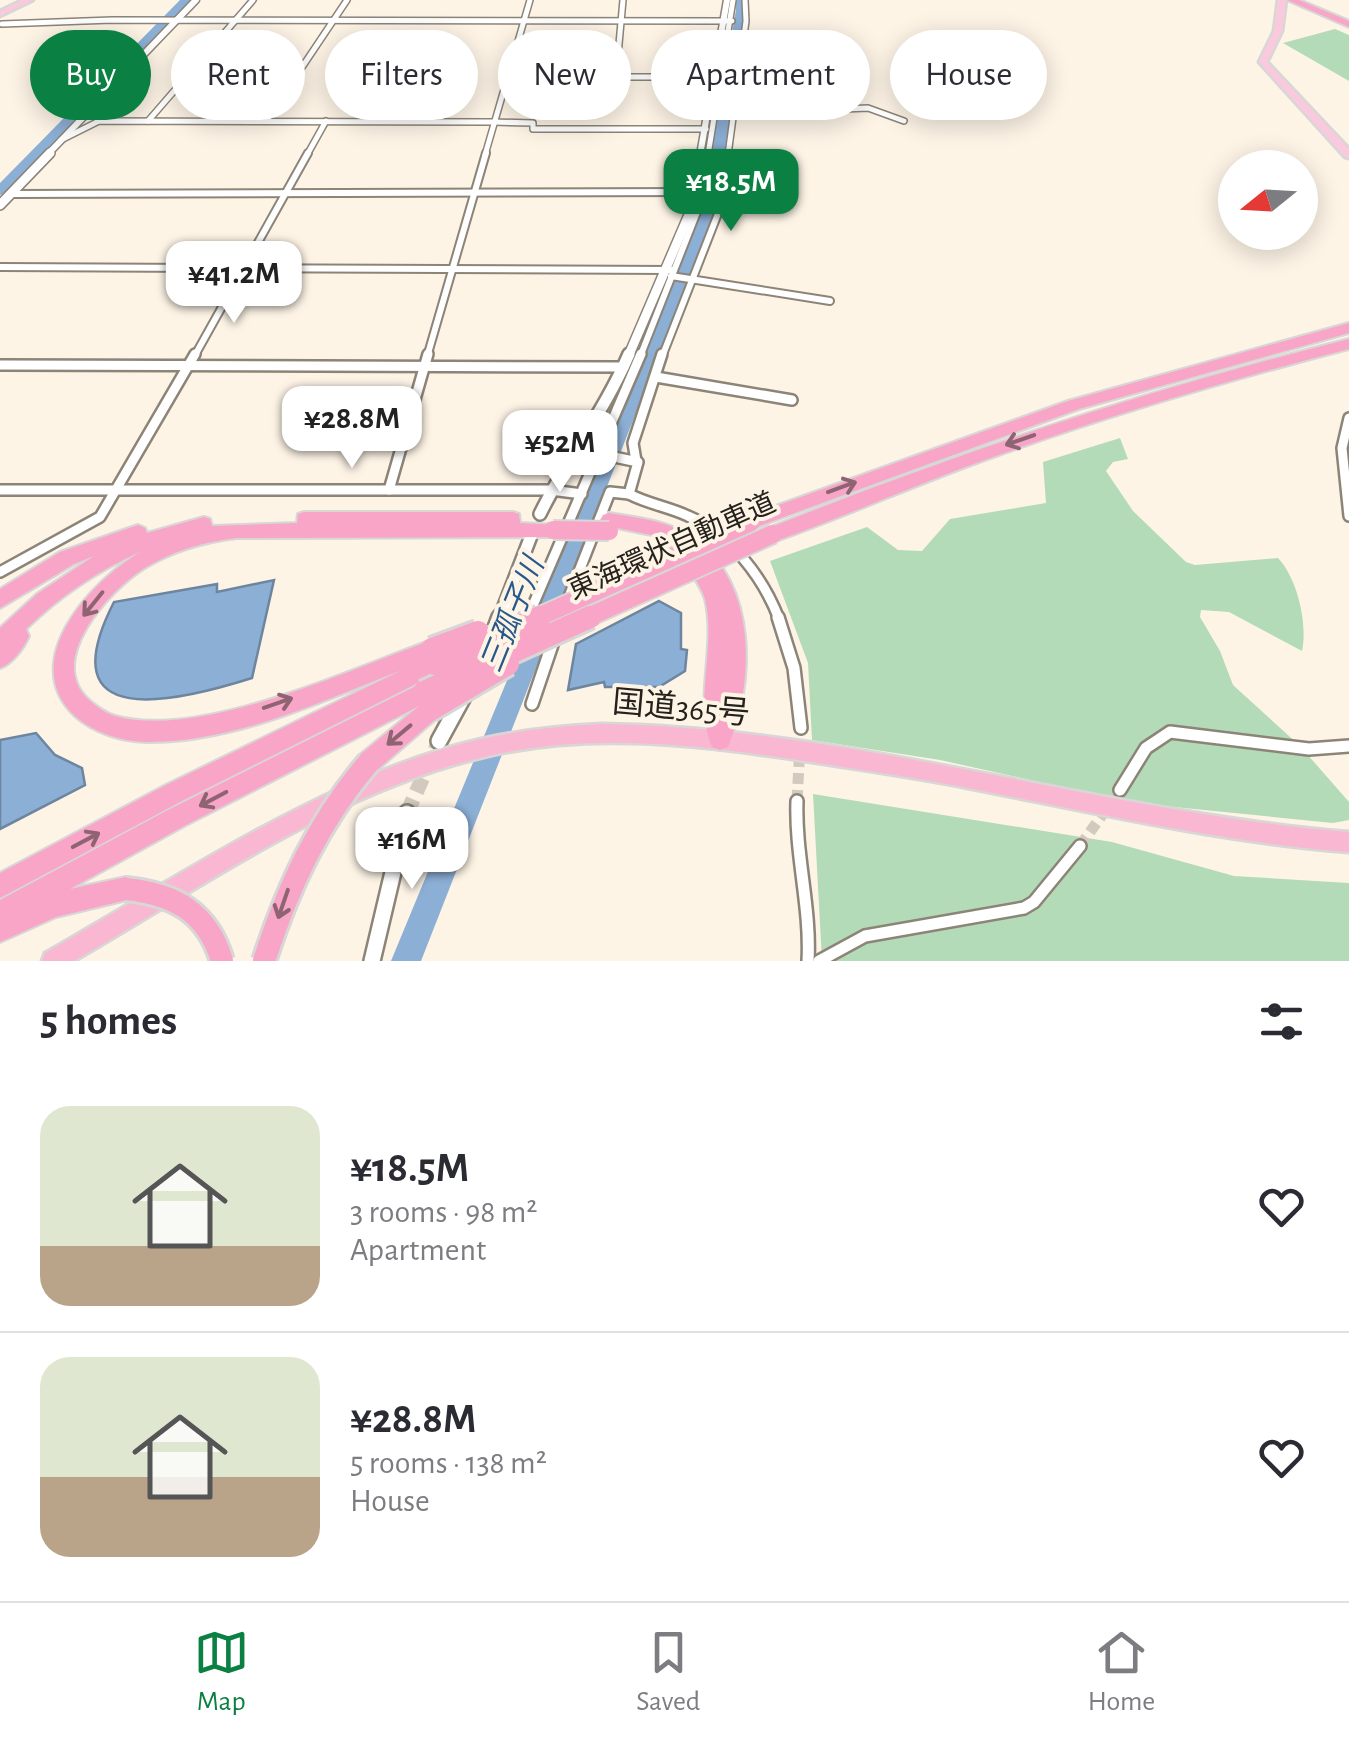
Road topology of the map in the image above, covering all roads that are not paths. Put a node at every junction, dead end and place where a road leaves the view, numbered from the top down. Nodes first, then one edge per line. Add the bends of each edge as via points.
1 (28, 0) edge
2 (196, 0) edge
3 (253, 0) edge
4 (347, 0) edge
5 (530, 0) edge
6 (623, 0) edge
7 (730, 0) edge
8 (745, 0) edge
9 (1285, 1) edge
10 (1305, 2) edge
11 (1, 19) edge
12 (174, 20) junction
13 (236, 20) junction
14 (334, 20) junction
15 (523, 20) junction
16 (621, 20) junction
17 (729, 21) junction
18 (1349, 21) edge
19 (727, 30) edge
20 (743, 30) edge
21 (651, 78) edge
22 (870, 109) edge
23 (708, 120) edge
24 (713, 120) edge
25 (733, 120) edge
26 (148, 121) junction
27 (266, 121) junction
28 (326, 121) junction
29 (493, 122) junction
30 (904, 122) dead end
31 (706, 129) junction
32 (58, 141) junction
33 (1349, 155) edge
34 (285, 192) junction
35 (473, 192) junction
36 (695, 192) junction
37 (10, 194) junction
38 (0, 205) edge
39 (0, 267) edge
40 (244, 269) junction
41 (449, 270) junction
42 (670, 272) junction
43 (695, 280) junction
44 (830, 301) dead end
45 (1349, 328) edge
46 (1349, 344) edge
47 (0, 365) edge
48 (190, 365) junction
49 (422, 366) junction
50 (624, 367) junction
51 (656, 377) junction
52 (792, 400) dead end
53 (1349, 418) edge
54 (576, 449) junction
55 (598, 453) junction
56 (632, 460) junction
57 (0, 490) edge
58 (120, 490) junction
59 (389, 490) junction
60 (551, 490) junction
61 (582, 494) junction
62 (628, 494) junction
63 (1349, 516) edge
64 (212, 522) junction
65 (550, 522) junction
66 (530, 536) dead end
67 (195, 537) junction
68 (0, 572) edge
69 (0, 600) edge
70 (0, 642) edge
71 (433, 657) junction
72 (512, 657) dead end
73 (0, 659) edge
74 (427, 701) junction
75 (532, 704) dead end
76 (801, 728) tunnel mouth
77 (720, 739) junction
78 (439, 741) tunnel mouth
79 (1349, 746) edge
80 (1120, 790) tunnel mouth
81 (797, 801) tunnel mouth
82 (407, 813) tunnel mouth
83 (1349, 842) edge
84 (1080, 846) tunnel mouth
85 (0, 886) edge
86 (0, 914) edge
87 (0, 929) edge
88 (53, 961) edge
89 (222, 961) edge
90 (264, 961) edge
91 (372, 961) edge
92 (808, 961) edge
93 (820, 961) edge

1 - 11 main road
2 - 12 street
3 - 13 street
4 - 14 street
5 - 15 street
6 - 16 street
7 - 17 street
8 - 20 street
9 - 10 highway
9 - 33 main road via 1266,67
10 - 18 highway
11 - 12 street
12 - 13 street
12 - 32 street
13 - 14 street
13 - 26 street
14 - 15 street
14 - 27 street
15 - 16 street
15 - 29 street
16 - 17 street
16 - 21 street via 616,77
17 - 19 street
22 - 30 street
23 - 31 street
24 - 42 street via 701,202
25 - 43 street via 721,206
26 - 27 street
26 - 32 street via 99,121
27 - 28 street
28 - 29 street
28 - 34 street
29 - 31 street
29 - 35 street
31 - 36 street
32 - 37 street
34 - 35 street
34 - 37 street
34 - 40 street
35 - 36 street
35 - 41 street
36 - 42 street
37 - 38 street
39 - 40 street
40 - 41 street
40 - 48 street
41 - 42 street
41 - 49 street
42 - 43 street
42 - 50 street
42 - 55 street
43 - 44 street
43 - 51 street via 670,328
71 -> 45 highway, 東海環状自動車道, bridge via 751,522 1074,404
46 -> 74 highway, 東海環状自動車道, bridge via 1188,385 918,476 672,578
47 - 48 street
48 - 49 street
48 - 58 street
49 - 50 street
49 - 59 street
50 - 54 street
51 - 52 street
51 - 56 street
53 - 63 street via 1342,448
54 - 55 street
54 - 60 street
55 - 56 street
55 - 61 street
56 - 62 street
57 - 58 street
58 - 59 street
58 - 68 street via 100,517
59 - 60 street
60 - 61 street
60 - 65 street
61 - 72 street
62 - 75 street via 610,492
62 - 76 street via 701,522 759,575 792,659
64 - 65 highway
64 - 69 highway via 105,543
64 - 70 highway via 110,556 48,595
65 - 67 highway
65 - 77 highway, bridge via 609,525 662,540 704,574 720,632 713,707
66 - 78 street via 488,649
67 -> 71 highway via 128,569 80,620 64,678 77,708 93,719 142,732 208,724
67 - 73 highway via 148,549 84,580 41,613
85 -> 71 highway
74 -> 86 highway via 176,818
74 -> 90 highway, bridge via 326,814 304,852
77 - 83 highway, 国道365号 via 1296,839
77 - 88 highway, 国道365号 via 610,730 513,741 423,766 341,801
79 - 80 street via 1309,749 1170,732 1136,758
81 - 92 street
82 - 91 street
84 - 93 street via 1024,908 879,933 848,942
87 - 89 highway, bridge via 55,905 126,889 155,890 195,910

